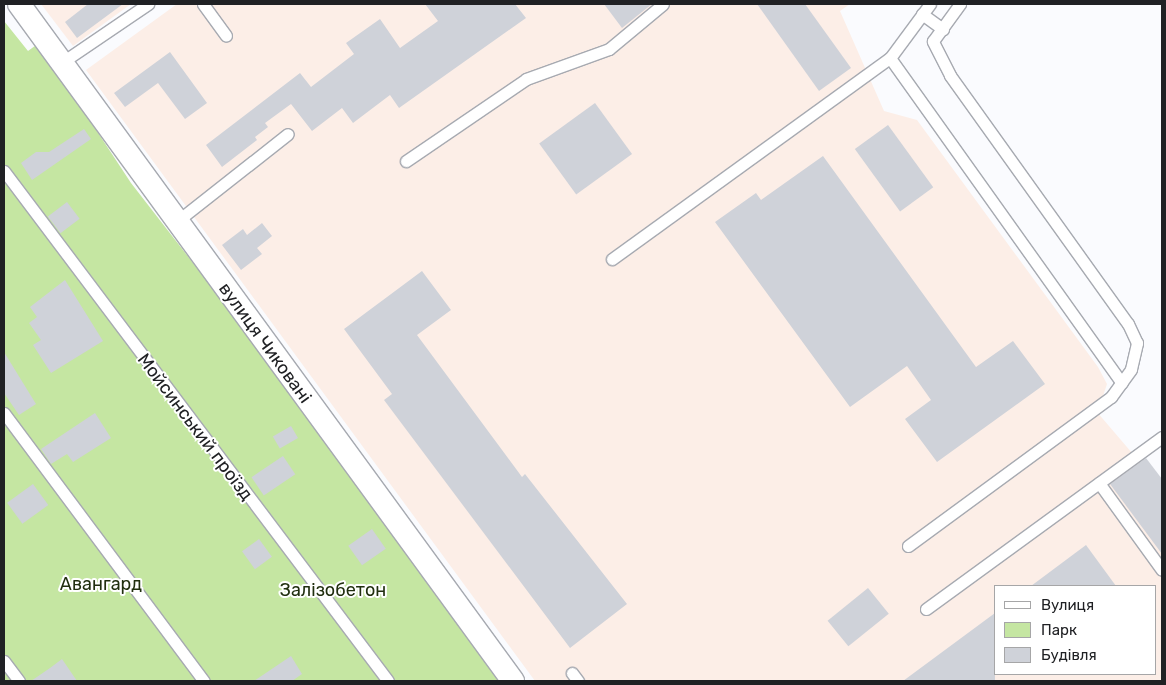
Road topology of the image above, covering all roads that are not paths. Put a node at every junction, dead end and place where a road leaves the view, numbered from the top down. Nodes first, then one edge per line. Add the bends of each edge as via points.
1 (19, 4) edge
2 (148, 4) edge
3 (203, 4) edge
4 (664, 4) edge
5 (930, 4) edge
6 (960, 4) edge
7 (922, 14) junction
8 (943, 28) junction
9 (226, 36) dead end
10 (890, 58) junction
11 (64, 61) junction
12 (288, 134) dead end
13 (406, 161) dead end
14 (4, 172) edge
15 (176, 222) junction
16 (612, 259) dead end
17 (1122, 383) junction
18 (4, 413) edge
19 (1162, 437) edge
20 (1099, 484) junction
21 (908, 546) dead end
22 (1162, 570) edge
23 (926, 609) dead end
24 (4, 662) edge
25 (19, 681) edge
26 (204, 681) edge
27 (388, 681) edge
28 (514, 681) edge

1 - 11 street, вулиця Чиковані
2 - 11 lane
3 - 9 lane
4 - 13 lane via 609,49 526,79
5 - 7 lane
6 - 8 lane
7 - 8 lane
7 - 10 lane
8 - 17 lane via 933,41 950,75 1128,324 1137,343 1131,369
10 - 16 lane
10 - 17 lane
11 - 15 street, вулиця Чиковані
12 - 15 lane
14 - 27 lane, Мойсинський проїзд
15 - 28 street, вулиця Чиковані
17 - 21 lane via 1111,397
18 - 26 lane
19 - 20 lane
20 - 22 lane
20 - 23 lane
24 - 25 lane

